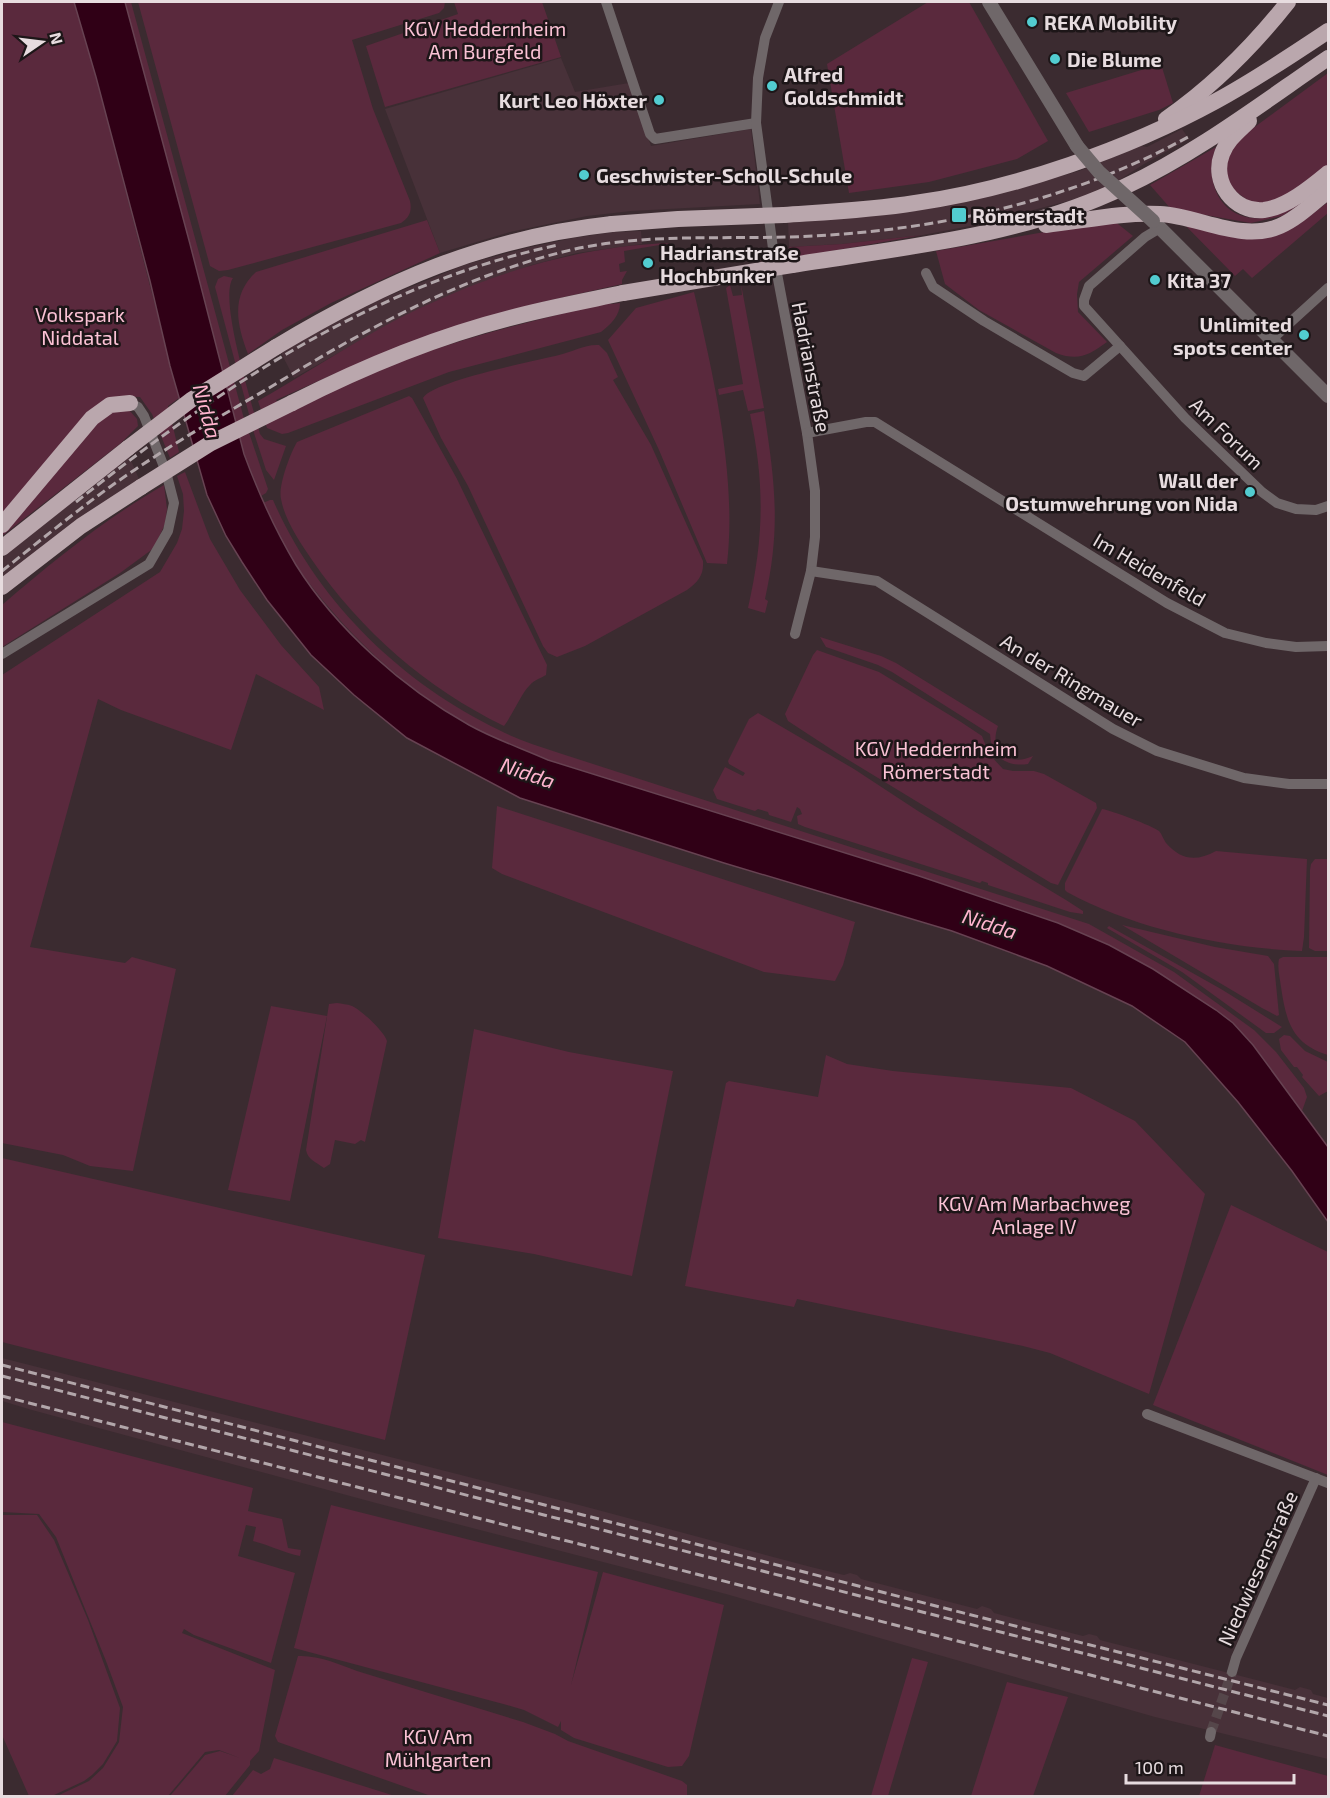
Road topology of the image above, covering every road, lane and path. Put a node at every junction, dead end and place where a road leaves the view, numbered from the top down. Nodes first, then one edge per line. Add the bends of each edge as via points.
1 (606, 2) edge
2 (779, 2) edge
3 (989, 2) edge
4 (1288, 2) edge
5 (1329, 31) edge
6 (1329, 58) edge
7 (1284, 88) junction
8 (756, 123) junction
9 (1140, 137) junction
10 (1329, 173) edge
11 (1329, 191) edge
12 (1156, 224) junction
13 (997, 231) junction
14 (926, 273) dead end
15 (1329, 288) edge
16 (1272, 339) junction
17 (1120, 346) junction
18 (1329, 396) edge
19 (129, 403) joint
20 (807, 433) junction
21 (1329, 506) edge
22 (2, 525) edge
23 (2, 548) edge
24 (811, 571) junction
25 (2, 587) edge
26 (795, 634) dead end
27 (1329, 646) edge
28 (2, 654) edge
29 (1329, 784) edge
30 (1147, 1414) dead end
31 (1316, 1478) junction
32 (1329, 1483) edge
33 (1232, 1672) tunnel mouth

1 - 8 street via 655,140
2 - 8 street, Hadrianstraße via 765,39
3 - 12 street, bridge via 1077,146 1099,172
4 - 9 highway via 1221,75
5 - 9 highway via 1217,101
6 - 7 highway
7 - 10 highway via 1225,147 1219,162 1223,187 1241,206 1264,210 1290,200
7 - 13 highway via 1194,150 1123,188
8 - 20 street, Hadrianstraße via 775,263
9 - 23 highway, bridge via 1068,165 957,196 874,208 567,229 438,264 329,315 191,400
11 - 13 highway via 1288,222 1263,231 1148,214
12 - 16 street
12 - 17 street, Am Forum via 1085,294 1088,312
13 - 25 highway, bridge via 623,293 509,318 403,353 336,380 211,443 81,526
14 - 17 street via 933,287 1073,373 1084,376
15 - 16 street
16 - 18 street
17 - 21 street, Am Forum via 1185,418 1262,492 1277,503 1296,509
19 - 22 highway via 110,405 92,418
19 - 28 street via 144,416 166,472 174,503 168,531 149,564
20 - 24 street, Hadrianstraße via 815,491
20 - 27 street, Im Heidenfeld via 875,422 1167,603 1225,633 1276,644
24 - 26 street, Hadrianstraße
24 - 29 street, An der Ringmauer via 877,581 1113,729 1157,751 1244,778
30 - 31 street, Niedwiesenstraße
31 - 32 street, Niedwiesenstraße
31 - 33 street, Niedwiesenstraße

